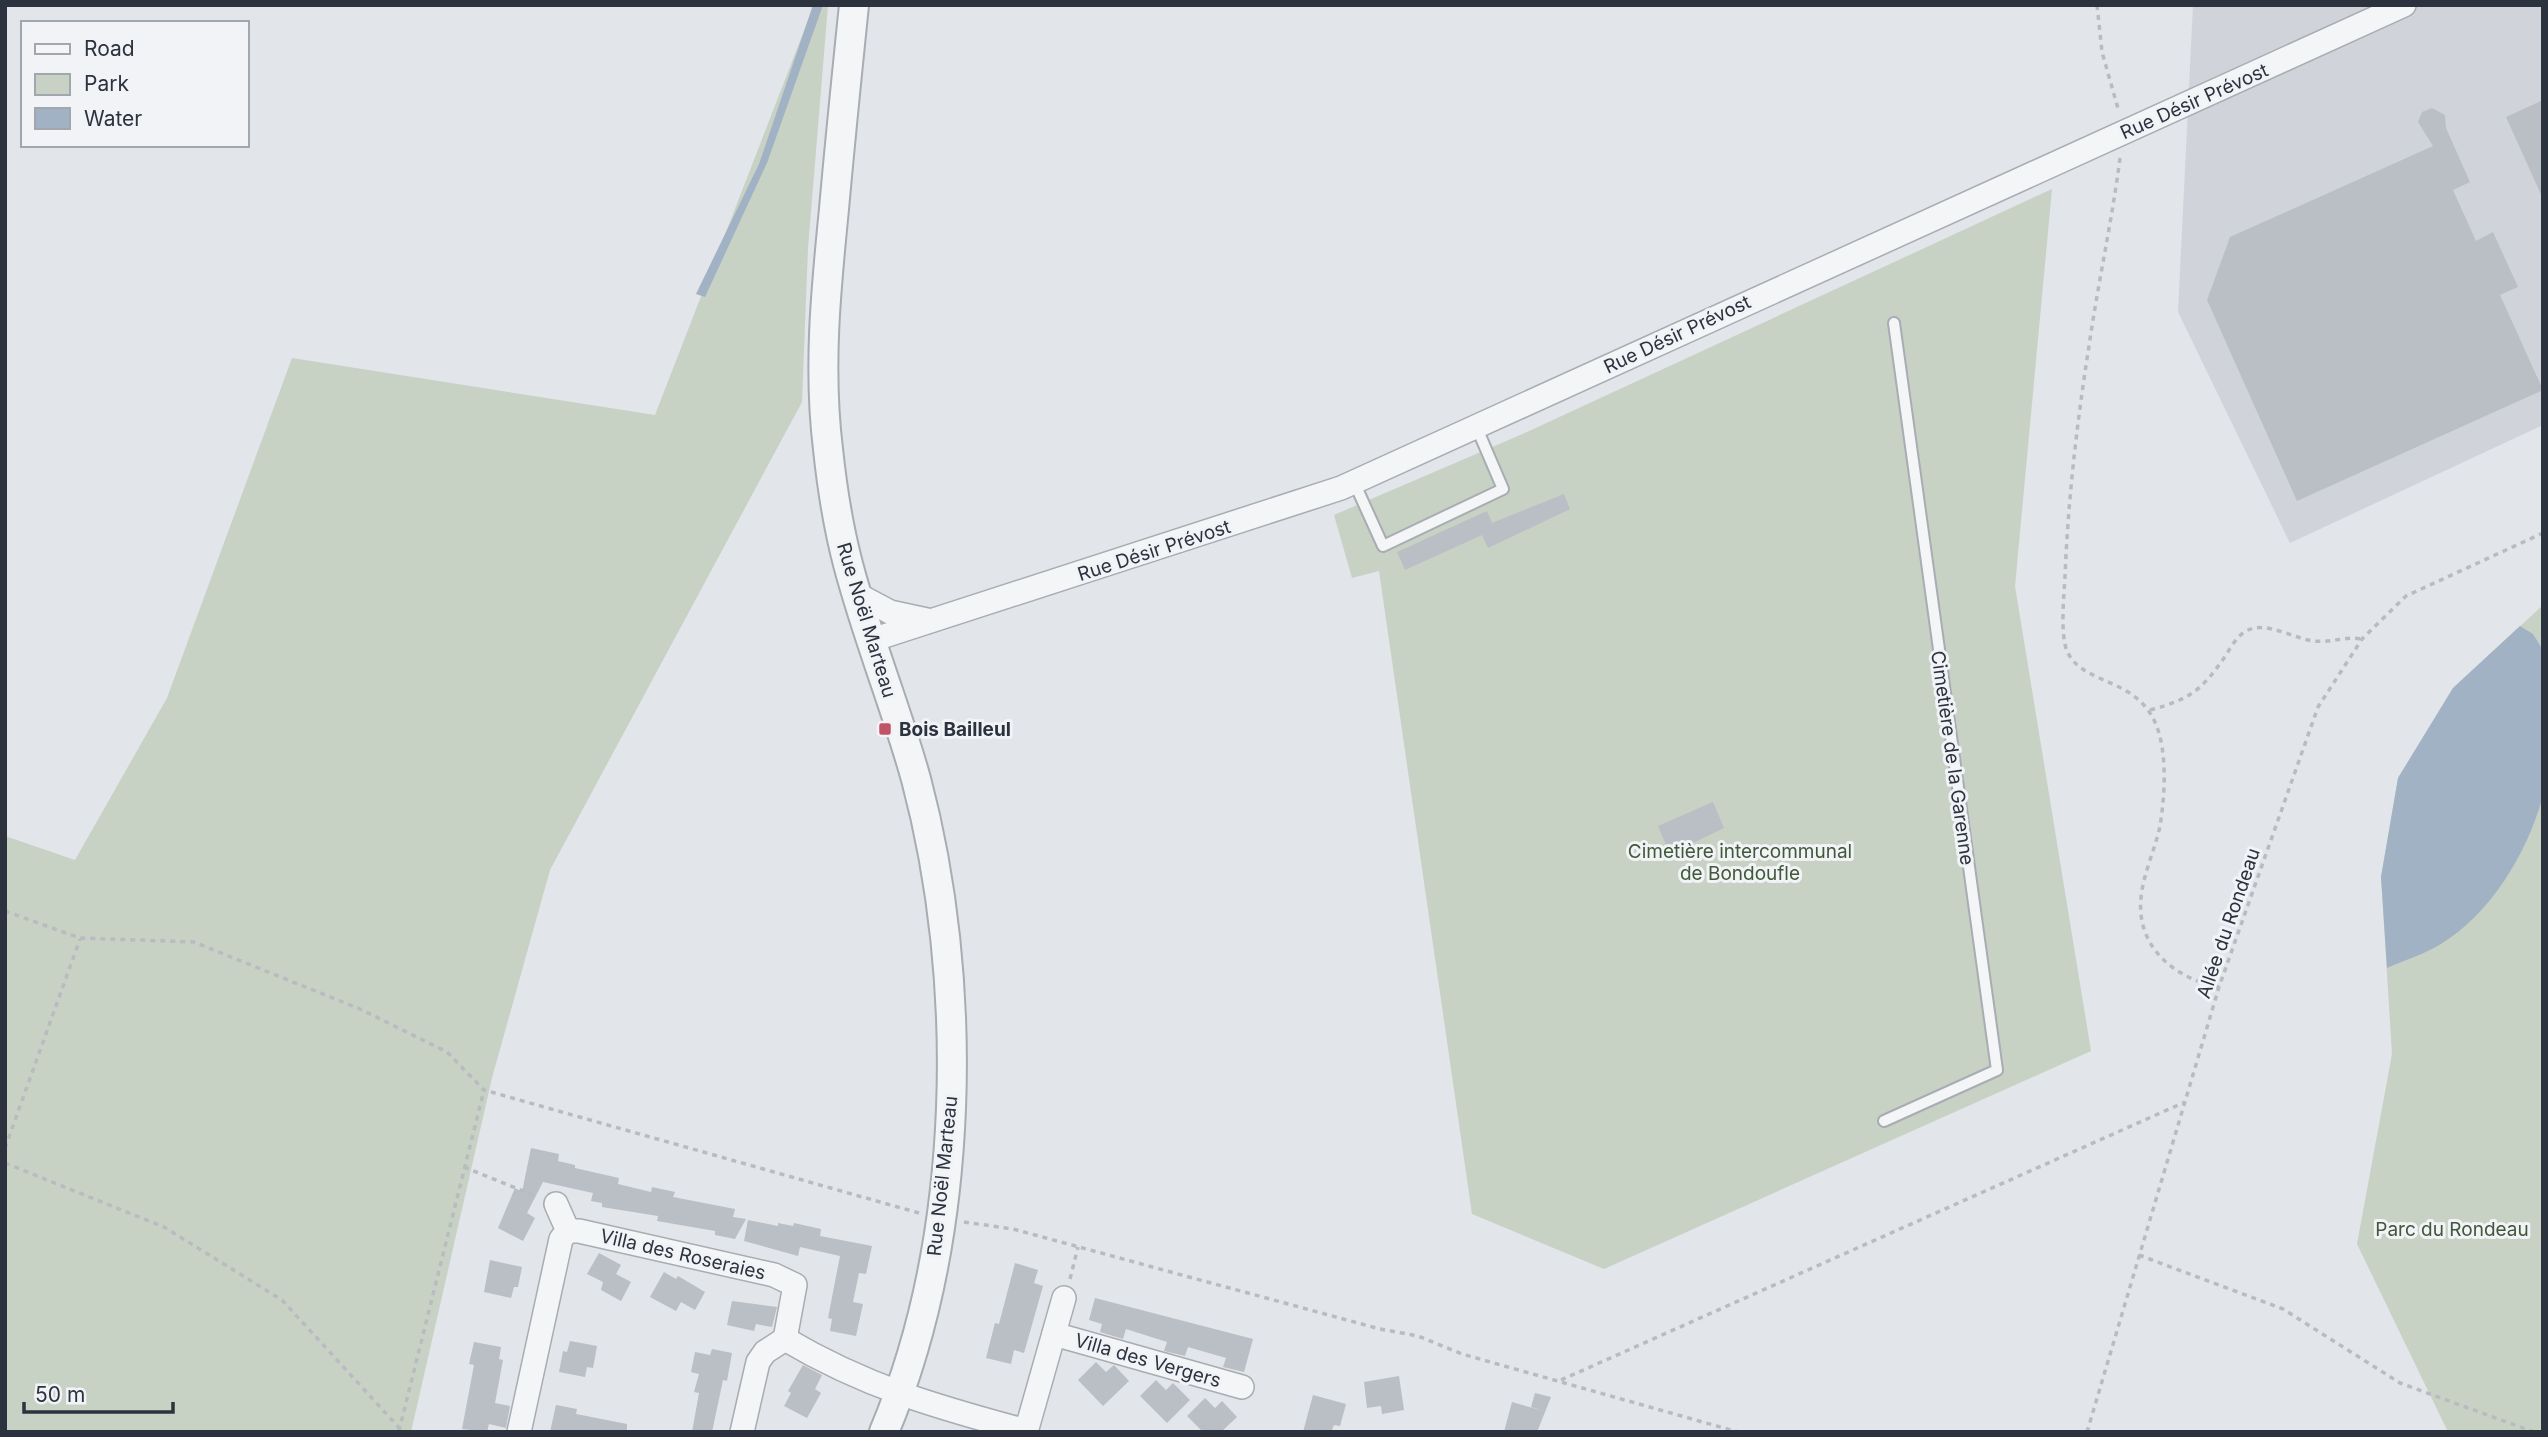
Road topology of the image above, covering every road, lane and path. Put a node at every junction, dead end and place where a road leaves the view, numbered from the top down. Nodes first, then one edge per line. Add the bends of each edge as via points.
1 (854, 5) edge
2 (2097, 5) edge
3 (2404, 5) edge
4 (2123, 134) junction
5 (1894, 323) dead end
6 (1476, 426) junction
7 (1354, 482) junction
8 (2543, 533) edge
9 (858, 596) junction
10 (934, 621) junction
11 (2362, 639) junction
12 (872, 640) junction
13 (2150, 709) junction
14 (5, 911) edge
15 (80, 938) junction
16 (2220, 987) junction
17 (484, 1090) junction
18 (2185, 1102) junction
19 (1884, 1121) dead end
20 (5, 1148) edge
21 (5, 1163) edge
22 (464, 1167) junction
23 (556, 1204) joint
24 (939, 1219) junction
25 (568, 1231) junction
26 (1079, 1247) junction
27 (2139, 1255) junction
28 (1064, 1298) joint
29 (1054, 1334) junction
30 (785, 1339) junction
31 (1559, 1381) junction
32 (1242, 1387) dead end
33 (900, 1394) junction
34 (401, 1431) edge
35 (519, 1432) edge
36 (742, 1432) edge
37 (884, 1432) edge
38 (1026, 1432) edge
39 (1738, 1432) edge
40 (2087, 1432) edge
41 (2534, 1432) edge

1 - 9 street, Rue Noël Marteau via 824,307 822,387 836,504
2 - 4 path via 2102,51
3 - 4 street, Rue Désir Prévost
4 - 6 street, Rue Désir Prévost
4 - 13 path via 2079,419 2064,611 2066,650 2078,664
5 - 19 lane, Cimetière de la Garenne via 1997,1070
6 - 7 street, Rue Désir Prévost
6 - 7 lane via 1503,489 1383,545
7 - 10 street, Rue Désir Prévost
8 - 11 path, Allée du Rondeau via 2406,596
9 - 10 street, Rue Désir Prévost via 904,617
9 - 12 street, Rue Noël Marteau
10 - 12 street, Rue Désir Prévost
11 - 13 path via 2315,641 2262,628 2247,630 2195,694
11 - 16 path, Allée du Rondeau via 2318,707
12 - 24 street, Rue Noël Marteau via 916,781 947,937 953,1065
13 - 16 path via 2162,745 2164,774 2160,825 2141,898 2145,932 2159,955 2180,975
14 - 15 path
15 - 17 path via 194,942 360,1009 447,1052
15 - 20 path
16 - 18 path, Allée du Rondeau
17 - 22 path
17 - 24 path
18 - 27 path, Allée du Rondeau
18 - 31 path
21 - 34 path via 164,1227 282,1300
22 - 23 path
22 - 34 path
23 - 25 street
24 - 26 path via 1013,1229
24 - 33 street, Rue Noël Marteau via 919,1332
25 - 30 street, Villa des Roseraies via 801,1278
25 - 35 street via 561,1239
26 - 28 path
26 - 31 path via 1418,1336 1462,1354
27 - 40 path, Allée du Rondeau
27 - 41 path via 2283,1310 2400,1383
28 - 29 street, Villa des Vergers
29 - 32 street, Villa des Vergers
29 - 38 street, Villa des Vergers
30 - 33 street via 864,1382
30 - 36 street via 758,1362
31 - 39 path
33 - 37 street, Rue Noël Marteau
33 - 38 street, Villa des Vergers

